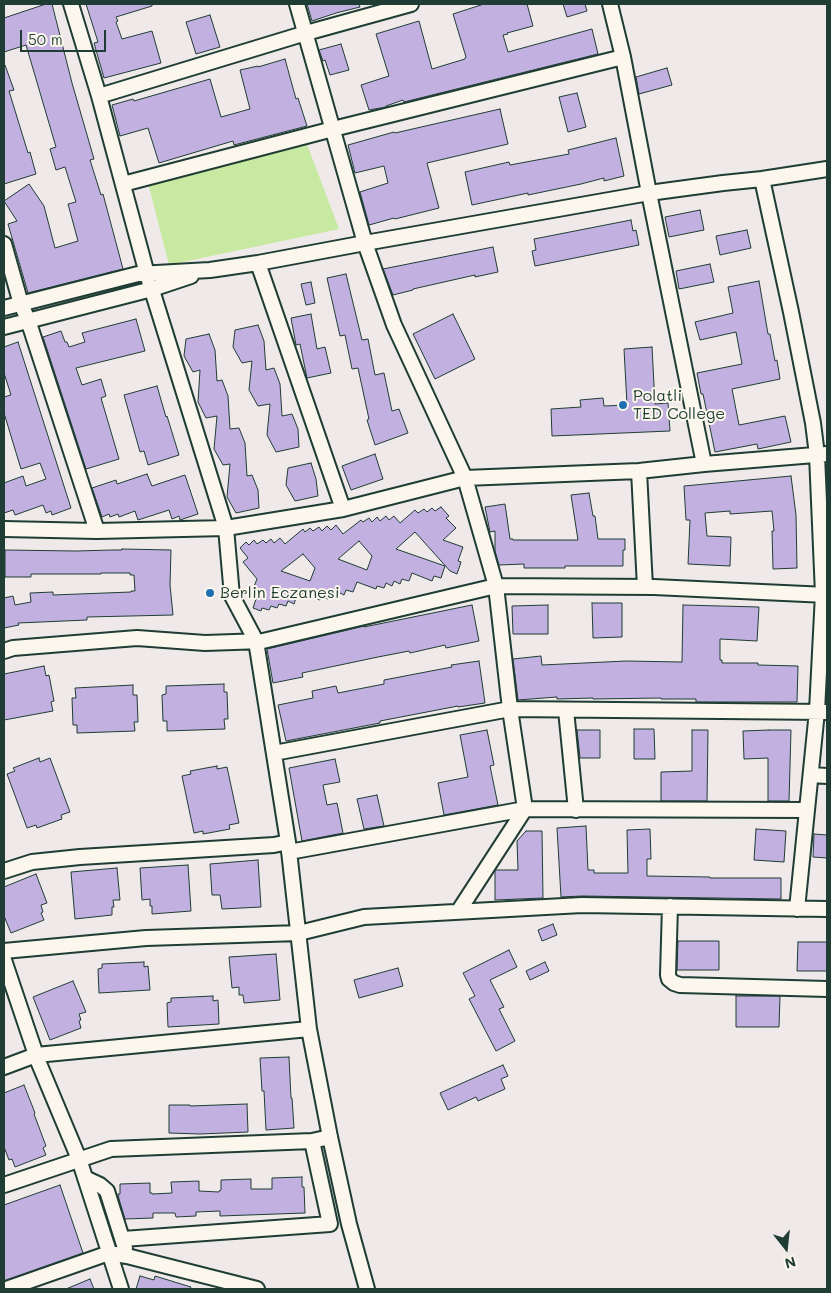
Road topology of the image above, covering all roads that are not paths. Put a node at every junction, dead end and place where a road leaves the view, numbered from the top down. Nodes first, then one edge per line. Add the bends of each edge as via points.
1 (70, 4) edge
2 (297, 4) edge
3 (410, 4) edge
4 (610, 4) edge
5 (306, 33) junction
6 (623, 56) junction
7 (99, 96) junction
8 (333, 129) junction
9 (827, 169) edge
10 (762, 180) junction
11 (123, 184) junction
12 (649, 193) junction
13 (365, 243) junction
14 (4, 244) edge
15 (258, 263) junction
16 (210, 270) junction
17 (147, 274) junction
18 (152, 289) junction
19 (21, 304) junction
20 (4, 308) edge
21 (28, 320) junction
22 (4, 327) edge
23 (822, 455) edge
24 (704, 464) junction
25 (639, 471) junction
26 (465, 478) junction
27 (343, 509) junction
28 (226, 528) junction
29 (4, 529) edge
30 (97, 531) junction
31 (496, 586) junction
32 (645, 587) junction
33 (825, 594) edge
34 (256, 641) junction
35 (4, 651) edge
36 (510, 709) junction
37 (566, 710) junction
38 (822, 712) edge
39 (274, 753) junction
40 (811, 775) junction
41 (827, 776) edge
42 (525, 809) junction
43 (576, 810) junction
44 (807, 810) junction
45 (289, 847) junction
46 (4, 871) edge
47 (670, 906) junction
48 (797, 909) junction
49 (827, 909) edge
50 (458, 912) junction
51 (299, 933) junction
52 (4, 951) edge
53 (4, 960) edge
54 (827, 989) edge
55 (309, 1029) junction
56 (36, 1055) junction
57 (4, 1067) edge
58 (330, 1138) junction
59 (312, 1141) junction
60 (79, 1159) junction
61 (85, 1178) junction
62 (4, 1185) edge
63 (123, 1239) junction
64 (109, 1253) junction
65 (127, 1256) junction
66 (6, 1289) edge
67 (121, 1289) edge
68 (257, 1289) edge
69 (367, 1289) edge

1 - 7 street
2 - 5 street
3 - 5 street
4 - 6 street
5 - 7 street
5 - 8 street
6 - 8 street
6 - 12 street
7 - 11 street
8 - 11 street
8 - 13 street
9 - 10 street
10 - 12 street
10 - 23 street
11 - 17 street
12 - 13 street
12 - 24 street
13 - 15 street
13 - 26 street via 394,325
14 - 19 street
15 - 16 street
15 - 27 street
16 - 17 street
16 - 18 street
17 - 18 street
17 - 19 street
18 - 21 street
18 - 28 street
19 - 20 street
19 - 21 street
21 - 22 street
21 - 30 street
23 - 24 street
23 - 33 street
24 - 25 street
25 - 26 street
25 - 32 street
26 - 27 street
26 - 31 street
27 - 28 street
28 - 30 street
28 - 34 street via 232,596
29 - 30 street
31 - 32 street
31 - 34 street
31 - 36 street
32 - 33 street
33 - 38 street
34 - 35 street via 205,643 137,638
34 - 39 street
36 - 37 street
36 - 39 street
36 - 42 street
37 - 38 street
37 - 43 street
38 - 40 street
39 - 45 street
40 - 41 street
40 - 44 street
42 - 43 street
42 - 45 street
42 - 50 street
43 - 44 street
44 - 48 street
45 - 46 street via 274,845 80,857 32,862
45 - 51 street
47 - 48 street
47 - 50 street via 582,905
47 - 54 street via 668,975 674,983
48 - 49 street
50 - 51 street via 364,917
51 - 52 street via 146,938
51 - 55 street
53 - 56 street
55 - 56 street
55 - 58 street
56 - 57 street
56 - 60 street
58 - 59 street
58 - 69 street
59 - 60 street via 111,1149
59 - 63 street via 330,1224
60 - 61 street
60 - 62 street
61 - 63 street via 107,1190
61 - 64 street
63 - 65 street
64 - 65 street
64 - 66 street
64 - 67 street
65 - 68 street

